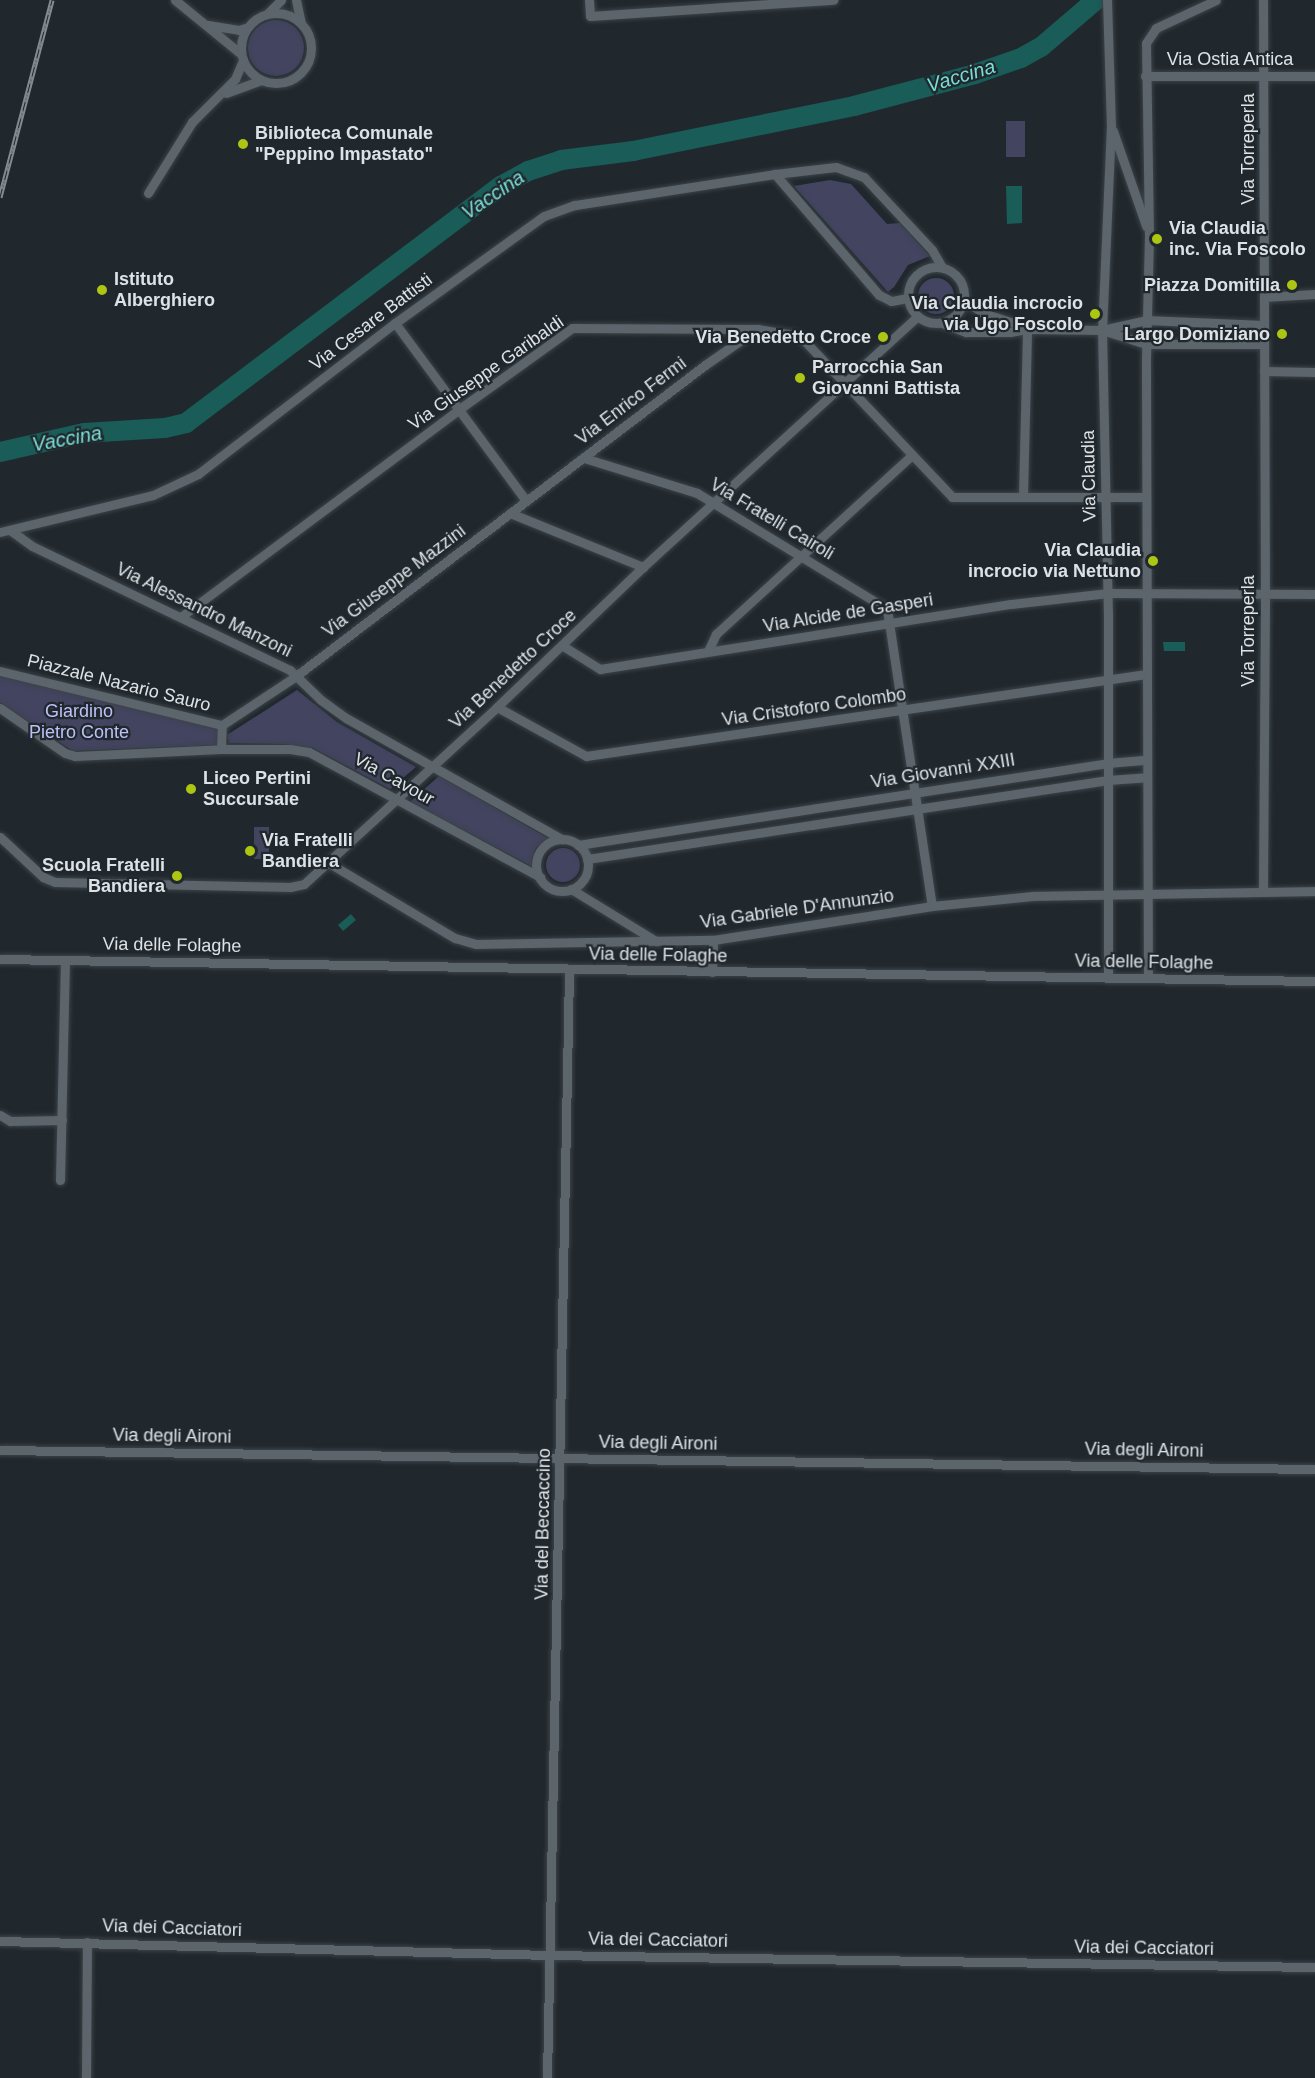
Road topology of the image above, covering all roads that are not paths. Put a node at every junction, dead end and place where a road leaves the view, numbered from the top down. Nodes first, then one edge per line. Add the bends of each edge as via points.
1 (281, 0) edge
2 (296, 0) edge
3 (589, 0) edge
4 (833, 0) edge
5 (1107, 0) edge
6 (1216, 0) edge
7 (1263, 0) edge
8 (797, 1) edge
9 (177, 2) edge
10 (267, 14) junction
11 (205, 25) junction
12 (302, 25) junction
13 (248, 27) junction
14 (242, 57) junction
15 (1264, 75) junction
16 (1145, 76) junction
17 (1315, 76) edge
18 (261, 80) junction
19 (221, 96) junction
20 (1111, 125) junction
21 (775, 174) junction
22 (148, 193) dead end
23 (1149, 234) junction
24 (942, 267) junction
25 (1315, 294) edge
26 (1264, 297) junction
27 (907, 298) junction
28 (964, 300) junction
29 (917, 317) junction
30 (1146, 320) junction
31 (395, 322) junction
32 (942, 323) junction
33 (1264, 325) junction
34 (757, 329) junction
35 (1025, 329) junction
36 (1102, 330) junction
37 (1146, 344) junction
38 (1264, 344) junction
39 (1264, 371) junction
40 (1315, 372) edge
41 (845, 383) junction
42 (458, 410) junction
43 (912, 455) junction
44 (584, 458) junction
45 (1023, 496) junction
46 (1106, 496) junction
47 (1146, 497) junction
48 (526, 501) junction
49 (714, 505) junction
50 (510, 513) junction
51 (10, 530) junction
52 (0, 532) edge
53 (798, 556) junction
54 (643, 567) junction
55 (1146, 592) junction
56 (1107, 593) junction
57 (1265, 594) junction
58 (1315, 594) edge
59 (182, 616) junction
60 (890, 623) junction
61 (562, 646) junction
62 (708, 651) junction
63 (0, 671) edge
64 (1146, 674) junction
65 (296, 675) junction
66 (1108, 680) junction
67 (497, 707) junction
68 (0, 708) edge
69 (903, 711) junction
70 (222, 725) junction
71 (221, 749) junction
72 (1146, 759) junction
73 (1108, 763) junction
74 (433, 767) junction
75 (1147, 777) junction
76 (1108, 780) junction
77 (915, 792) junction
78 (394, 799) junction
79 (919, 809) junction
80 (745, 819) junction
81 (747, 835) junction
82 (0, 837) edge
83 (562, 839) junction
84 (578, 844) junction
85 (587, 859) junction
86 (328, 863) junction
87 (540, 878) junction
88 (571, 889) junction
89 (1263, 891) junction
90 (1315, 891) edge
91 (1147, 893) junction
92 (1108, 896) junction
93 (932, 906) junction
94 (713, 940) junction
95 (656, 941) junction
96 (0, 959) edge
97 (65, 960) junction
98 (569, 970) junction
99 (712, 972) junction
100 (1108, 978) junction
101 (1148, 978) junction
102 (1315, 981) edge
103 (0, 1115) edge
104 (62, 1120) junction
105 (60, 1180) dead end
106 (0, 1450) edge
107 (561, 1458) junction
108 (1315, 1469) edge
109 (0, 1941) edge
110 (87, 1942) junction
111 (549, 1955) junction
112 (1315, 1967) edge
113 (86, 2078) edge
114 (547, 2078) edge

1 - 10 street
2 - 12 street
3 - 8 street via 590,16
4 - 8 street
5 - 20 street
6 - 16 street via 1150,34
7 - 15 street, Via Torreperla
9 - 11 street
10 - 12 street via 286,15
10 - 13 street
11 - 13 street via 238,30
11 - 14 street
12 - 18 street via 310,42 304,69 289,80
13 - 14 street via 242,40
14 - 18 street via 247,68
14 - 19 street via 235,80
15 - 16 street, Via Ostia Antica
15 - 17 street, Via Ostia Antica
15 - 26 street, Via Torreperla
16 - 23 street
18 - 19 street
19 - 22 street via 192,122
20 - 23 street
20 - 36 street, Via Claudia
21 - 24 street, Via Cesare Battisti via 836,167 864,177 932,250
21 - 27 street via 879,295 891,301
21 - 31 street, Via Cesare Battisti via 574,205 554,212 535,221
23 - 30 street
24 - 27 street via 917,274
24 - 28 street via 962,283
25 - 26 street
26 - 33 street
27 - 29 street
28 - 32 street via 957,315
28 - 35 street via 983,313
29 - 32 street
29 - 41 street, Via Benedetto Croce
30 - 33 street
30 - 36 street
30 - 37 street
31 - 42 street
31 - 51 street, Via Cesare Battisti via 182,483 153,495
32 - 35 street via 966,332
33 - 38 street
34 - 41 street, Via Giuseppe Garibaldi via 800,336
34 - 42 street, Via Giuseppe Garibaldi via 572,328
34 - 44 street, Via Enrico Fermi
35 - 36 street
35 - 45 street
36 - 37 street
36 - 46 street, Via Claudia
37 - 38 street
37 - 47 street
38 - 39 street
39 - 40 street
39 - 57 street, Via Torreperla
41 - 43 street, Via Giuseppe Garibaldi
41 - 49 street, Via Benedetto Croce
42 - 48 street
42 - 59 street, Via Giuseppe Garibaldi
43 - 45 street, Via Giuseppe Garibaldi via 952,496
43 - 53 street
44 - 48 street, Via Enrico Fermi
44 - 49 street, Via Fratelli Cairoli via 697,493
45 - 46 street, Via Giuseppe Garibaldi
46 - 47 street, Via Giuseppe Garibaldi
46 - 56 street, Via Claudia
47 - 55 street
48 - 50 street, Via Giuseppe Mazzini
49 - 53 street, Via Fratelli Cairoli
49 - 54 street, Via Benedetto Croce
50 - 54 street
50 - 65 street, Via Giuseppe Mazzini
51 - 52 street, Via Cesare Battisti
51 - 59 street, Via Alessandro Manzoni via 33,546
53 - 60 street, Via Fratelli Cairoli via 879,602 887,609
53 - 62 street via 716,634
54 - 61 street, Via Benedetto Croce
55 - 56 street, Via Alcide de Gasperi
55 - 57 street, Via Alcide de Gasperi
55 - 64 street
56 - 60 street, Via Alcide de Gasperi
56 - 66 street, Via Claudia
57 - 58 street, Via Alcide de Gasperi
57 - 89 street, Via Torreperla
59 - 65 street, Via Alessandro Manzoni
60 - 62 street, Via Alcide de Gasperi
60 - 69 street
61 - 62 street, Via Alcide de Gasperi via 600,669
61 - 67 street, Via Benedetto Croce
63 - 70 street, Piazzale Nazario Sauro
64 - 66 street, Via Cristoforo Colombo
64 - 72 street
65 - 70 street, Via Giuseppe Mazzini
65 - 74 street, Via Alessandro Manzoni via 346,718
66 - 69 street, Via Cristoforo Colombo
66 - 73 street, Via Claudia
67 - 69 street, Via Cristoforo Colombo via 585,756
67 - 74 street, Via Benedetto Croce
68 - 71 street via 71,756
69 - 77 street
70 - 71 street, Piazzale Nazario Sauro
71 - 78 street, Via Cavour via 309,752
72 - 73 street, Via Giovanni XXIII
72 - 75 street
73 - 76 street, Via Claudia
73 - 77 street, Via Giovanni XXIII
74 - 78 street, Via Benedetto Croce
74 - 83 street, Via Alessandro Manzoni
75 - 76 street, Via Giovanni XXIII
75 - 91 street
76 - 79 street, Via Giovanni XXIII
76 - 92 street, Via Claudia
77 - 79 street
77 - 80 street, Via Giovanni XXIII
78 - 86 street
78 - 87 street, Via Cavour
79 - 81 street, Via Giovanni XXIII
79 - 93 street
80 - 81 street
80 - 84 street, Via Giovanni XXIII
81 - 85 street, Via Giovanni XXIII
82 - 86 street via 43,877 62,883 290,887 304,884
83 - 84 street
83 - 87 street via 545,845 540,852
84 - 85 street
85 - 88 street via 583,880
86 - 95 street, Via Gabriele D'Annunzio via 468,943
87 - 88 street via 550,888
88 - 95 street
89 - 90 street, Via Gabriele D'Annunzio
89 - 91 street, Via Gabriele D'Annunzio
91 - 92 street, Via Gabriele D'Annunzio
91 - 101 street
92 - 93 street, Via Gabriele D'Annunzio via 1033,896
92 - 100 street, Via Claudia
93 - 94 street, Via Gabriele D'Annunzio
94 - 95 street, Via Gabriele D'Annunzio
94 - 99 street
96 - 97 street, Via delle Folaghe
97 - 98 street, Via delle Folaghe
97 - 104 street
98 - 99 street, Via delle Folaghe
98 - 107 street, Via del Beccaccino
99 - 100 street, Via delle Folaghe
100 - 101 street, Via delle Folaghe
101 - 102 street, Via delle Folaghe
103 - 104 street via 10,1121
104 - 105 street
106 - 107 street, Via degli Aironi
107 - 108 street, Via degli Aironi
107 - 111 street, Via del Beccaccino
109 - 110 street, Via dei Cacciatori
110 - 111 street, Via dei Cacciatori
110 - 113 street
111 - 112 street, Via dei Cacciatori
111 - 114 street, Via del Beccaccino

